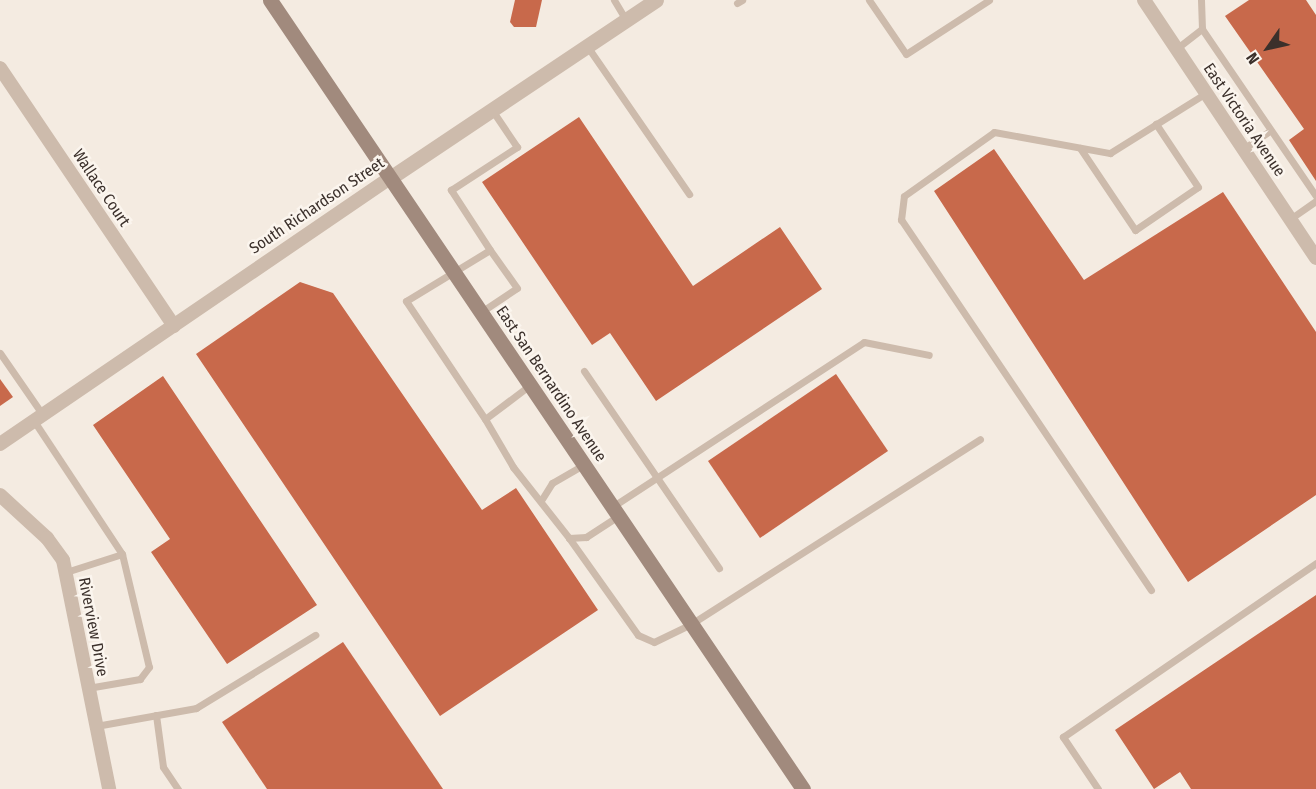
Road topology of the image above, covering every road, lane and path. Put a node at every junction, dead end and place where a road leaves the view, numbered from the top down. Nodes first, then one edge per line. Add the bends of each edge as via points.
1 (270, 0) edge
2 (614, 0) edge
3 (656, 0) edge
4 (869, 0) edge
5 (989, 0) edge
6 (1144, 0) edge
7 (1201, 0) edge
8 (626, 20) junction
9 (1202, 29) junction
10 (587, 46) junction
11 (1176, 49) junction
12 (0, 68) edge
13 (1206, 93) junction
14 (492, 110) junction
15 (1156, 124) junction
16 (1270, 130) junction
17 (1080, 148) junction
18 (1243, 149) junction
19 (390, 178) junction
20 (689, 194) dead end
21 (1316, 198) edge
22 (1290, 219) junction
23 (490, 250) junction
24 (1316, 258) edge
25 (454, 273) junction
26 (481, 312) junction
27 (174, 326) junction
28 (0, 353) edge
29 (929, 355) dead end
30 (584, 371) dead end
31 (530, 385) junction
32 (38, 418) junction
33 (485, 419) junction
34 (980, 439) dead end
35 (0, 444) edge
36 (584, 465) junction
37 (658, 477) junction
38 (0, 495) edge
39 (542, 499) junction
40 (615, 511) junction
41 (569, 538) junction
42 (122, 555) junction
43 (1316, 563) edge
44 (719, 568) dead end
45 (66, 572) junction
46 (1151, 590) dead end
47 (691, 624) junction
48 (315, 634) dead end
49 (88, 688) junction
50 (156, 715) junction
51 (96, 726) junction
52 (109, 789) edge
53 (178, 789) edge
54 (802, 789) edge
55 (1098, 789) edge

1 - 19 main road, East San Bernardino Avenue
2 - 8 lane
3 - 8 street, South Richardson Street
4 - 5 lane via 906,54
6 - 11 street, East Victoria Avenue
7 - 9 lane
8 - 10 street, South Richardson Street
9 - 11 lane
9 - 16 lane
10 - 14 street, South Richardson Street
10 - 20 lane
11 - 13 street, East Victoria Avenue
12 - 27 street, Wallace Court
13 - 15 lane
13 - 18 street, East Victoria Avenue
14 - 19 street, South Richardson Street
14 - 23 lane via 517,147 451,190
15 - 17 lane via 1110,153
15 - 17 lane via 1198,187 1135,230
16 - 18 lane
16 - 21 lane
17 - 46 lane via 994,132 904,196 901,220
18 - 22 street, East Victoria Avenue
19 - 25 main road, East San Bernardino Avenue
19 - 27 street, South Richardson Street
21 - 22 lane
22 - 24 street, East Victoria Avenue
23 - 25 lane
23 - 26 lane via 517,288
25 - 26 main road, East San Bernardino Avenue
25 - 33 lane via 406,301
26 - 31 main road, East San Bernardino Avenue
27 - 32 street, South Richardson Street
28 - 32 lane
29 - 37 lane via 864,342
30 - 37 lane
31 - 33 lane
31 - 36 main road, East San Bernardino Avenue
32 - 35 street, South Richardson Street
32 - 42 lane
33 - 39 lane via 513,468
34 - 47 lane
36 - 39 lane via 552,483
36 - 40 main road, East San Bernardino Avenue
37 - 40 lane
37 - 44 lane
38 - 45 street, Riverview Drive via 47,537
39 - 41 lane
40 - 41 lane via 586,537
40 - 47 main road, East San Bernardino Avenue
41 - 47 lane via 638,635 654,642
42 - 45 lane
42 - 49 lane via 149,667 140,679
43 - 55 lane via 1063,737
45 - 49 street, Riverview Drive
47 - 54 main road, East San Bernardino Avenue
48 - 50 lane via 196,708
49 - 51 street, Riverview Drive
50 - 51 lane
50 - 53 lane via 163,767
51 - 52 street, Riverview Drive

